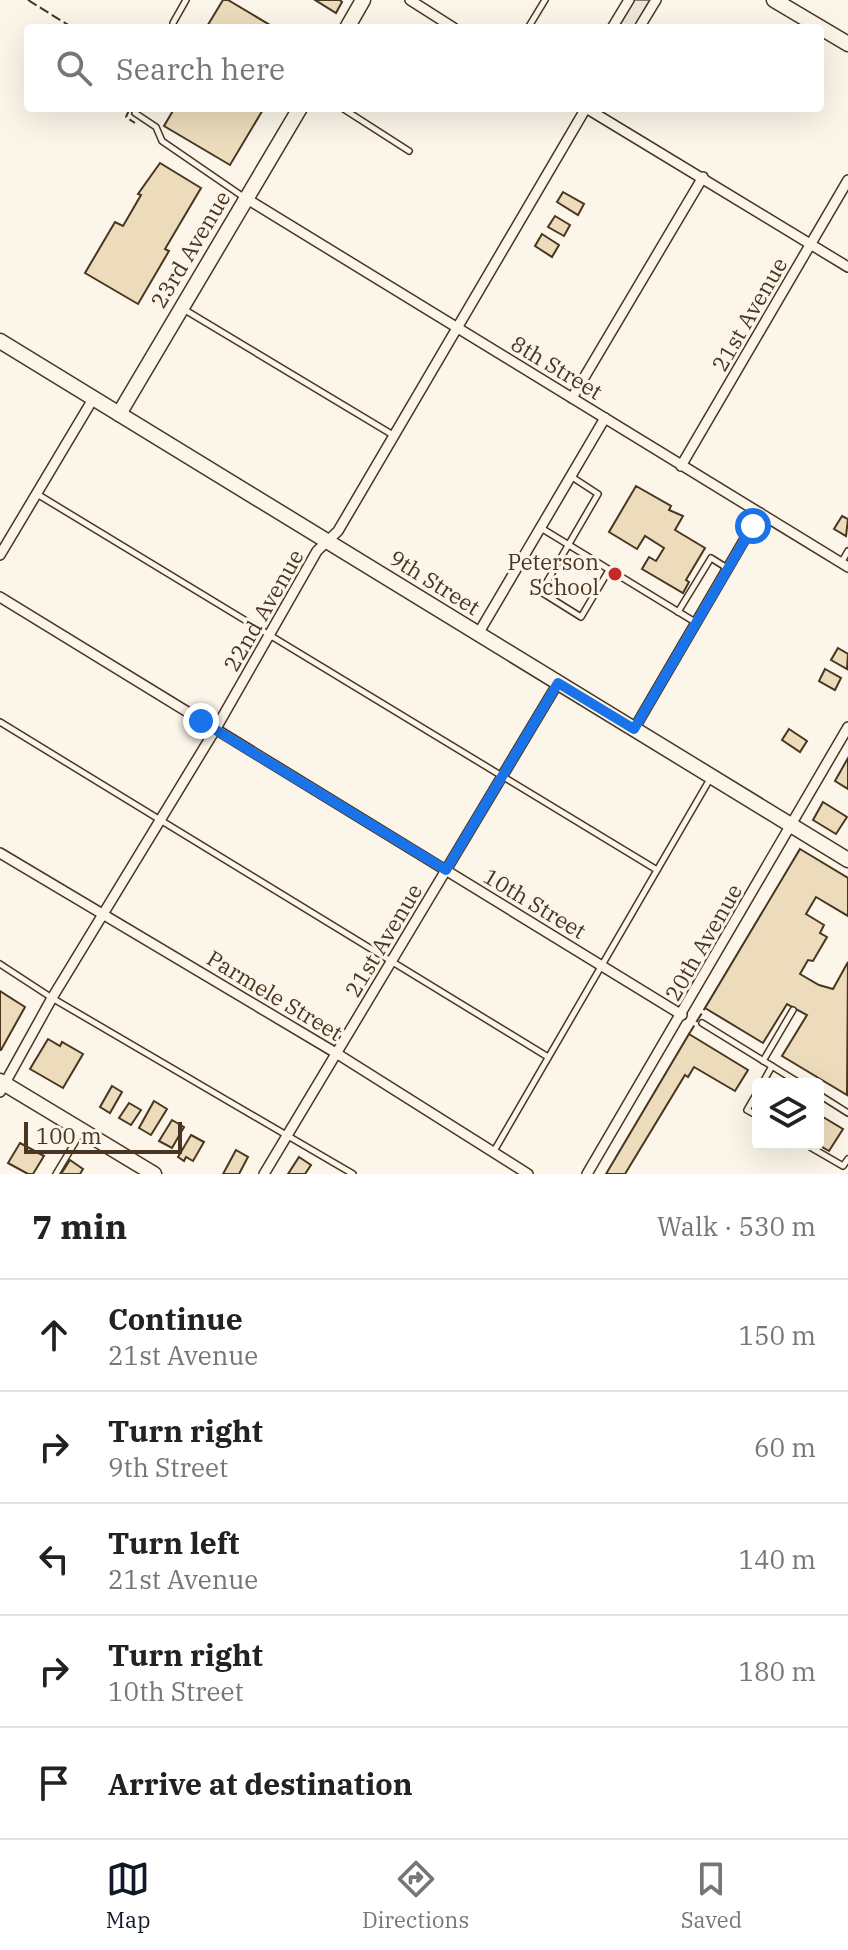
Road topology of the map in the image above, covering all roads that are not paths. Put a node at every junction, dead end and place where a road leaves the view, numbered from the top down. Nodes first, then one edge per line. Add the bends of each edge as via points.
1 (186, 0) edge
2 (363, 0) edge
3 (410, 0) edge
4 (545, 0) edge
5 (629, 0) edge
6 (656, 0) edge
7 (774, 0) edge
8 (173, 24) edge
9 (349, 24) edge
10 (448, 24) edge
11 (530, 24) edge
12 (614, 24) edge
13 (641, 24) edge
14 (814, 24) edge
15 (824, 30) edge
16 (848, 44) edge
17 (136, 112) edge
18 (298, 112) edge
19 (348, 112) edge
20 (587, 112) edge
21 (594, 112) edge
22 (409, 151) dead end
23 (703, 177) junction
24 (848, 180) edge
25 (247, 199) junction
26 (811, 244) junction
27 (848, 267) edge
28 (181, 307) junction
29 (458, 329) junction
30 (0, 341) edge
31 (572, 398) junction
32 (93, 399) junction
33 (119, 414) junction
34 (605, 418) junction
35 (393, 435) junction
36 (681, 466) junction
37 (571, 476) junction
38 (36, 494) junction
39 (760, 513) junction
40 (541, 528) junction
41 (327, 542) junction
42 (568, 545) junction
43 (848, 551) edge
44 (0, 555) edge
45 (844, 565) edge
46 (728, 569) junction
47 (609, 570) junction
48 (0, 597) edge
49 (678, 612) junction
50 (696, 622) junction
51 (269, 633) junction
52 (478, 634) junction
53 (558, 683) junction
54 (0, 722) edge
55 (848, 727) edge
56 (634, 729) junction
57 (215, 730) junction
58 (502, 776) junction
59 (712, 777) junction
60 (160, 821) junction
61 (790, 825) junction
62 (0, 853) edge
63 (848, 860) edge
64 (446, 870) junction
65 (657, 870) junction
66 (104, 915) junction
67 (392, 960) junction
68 (0, 964) edge
69 (601, 965) junction
70 (52, 998) junction
71 (793, 1010) dead end
72 (682, 1015) junction
73 (702, 1023) dead end
74 (336, 1053) junction
75 (548, 1057) junction
76 (763, 1061) junction
77 (772, 1066) junction
78 (765, 1078) edge
79 (791, 1078) edge
80 (2, 1085) edge
81 (824, 1098) edge
82 (848, 1113) edge
83 (82, 1130) junction
84 (287, 1135) junction
85 (815, 1150) edge
86 (493, 1152) junction
87 (848, 1159) edge
88 (56, 1174) edge
89 (154, 1174) edge
90 (264, 1174) edge
91 (353, 1174) edge
92 (528, 1174) edge
93 (587, 1174) edge

1 - 8 lane
2 - 9 street
3 - 10 street
4 - 11 lane
5 - 12 street
6 - 13 street
7 - 14 street
15 - 16 street
17 - 25 lane via 156,127 162,141
18 - 25 street, 23rd Avenue
19 - 22 lane
20 - 29 street, 22nd Avenue
21 - 23 street
23 - 26 street
23 - 31 street
24 - 26 street, 21st Avenue
25 - 28 street, 23rd Avenue
25 - 29 street, 8th Street
26 - 27 street
26 - 36 street, 21st Avenue
28 - 33 street, 23rd Avenue
28 - 35 lane
29 - 31 street, 8th Street
29 - 35 street, 22nd Avenue
30 - 32 street, 9th Street
31 - 34 street, 8th Street
32 - 33 street, 9th Street
32 - 38 street
33 - 41 street, 9th Street
34 - 36 street, 8th Street
34 - 37 street
35 - 41 street, 22nd Avenue
36 - 39 street, 8th Street
37 - 40 street
37 - 42 lane via 598,494
38 - 44 street
38 - 51 lane
39 - 45 street, 8th Street
39 - 46 street
40 - 42 lane
40 - 52 street
41 - 51 street, 22nd Avenue
41 - 52 street, 9th Street
42 - 47 lane
42 - 47 lane via 541,592 581,617
43 - 45 lane
46 - 49 lane via 711,558
46 - 50 street
47 - 49 lane
48 - 57 street, 10th Street
49 - 50 lane
50 - 56 street
51 - 57 street, 22nd Avenue
51 - 58 lane
52 - 53 street, 9th Street
53 - 56 street, 9th Street
53 - 58 street, 21st Avenue
54 - 60 lane
55 - 61 street, 20th Avenue
56 - 59 street, 9th Street
57 - 60 street, 22nd Avenue
57 - 64 street, 10th Street
58 - 64 street, 21st Avenue
58 - 65 lane
59 - 61 street, 9th Street
59 - 65 lane
60 - 66 street, 22nd Avenue
60 - 67 lane
61 - 63 street, 9th Street
61 - 72 street, 20th Avenue
62 - 66 street, Parmele Street
64 - 67 street, 21st Avenue
64 - 69 street, 10th Street
65 - 69 lane
66 - 70 street, 22nd Avenue
66 - 74 street, Parmele Street
67 - 74 street, 21st Avenue
67 - 75 lane
68 - 70 lane
69 - 72 street, 10th Street
69 - 75 lane
70 - 80 street, 22nd Avenue
70 - 84 lane
71 - 76 lane
72 - 93 street, 20th Avenue
73 - 76 lane
74 - 84 street, 21st Avenue
74 - 86 street, Parmele Street
75 - 86 lane
76 - 77 lane
77 - 78 lane
77 - 79 lane
80 - 83 street
81 - 82 lane
83 - 88 lane
83 - 89 street
84 - 90 street, 21st Avenue
84 - 91 lane
85 - 87 lane via 843,1166
86 - 92 street, Parmele Street

